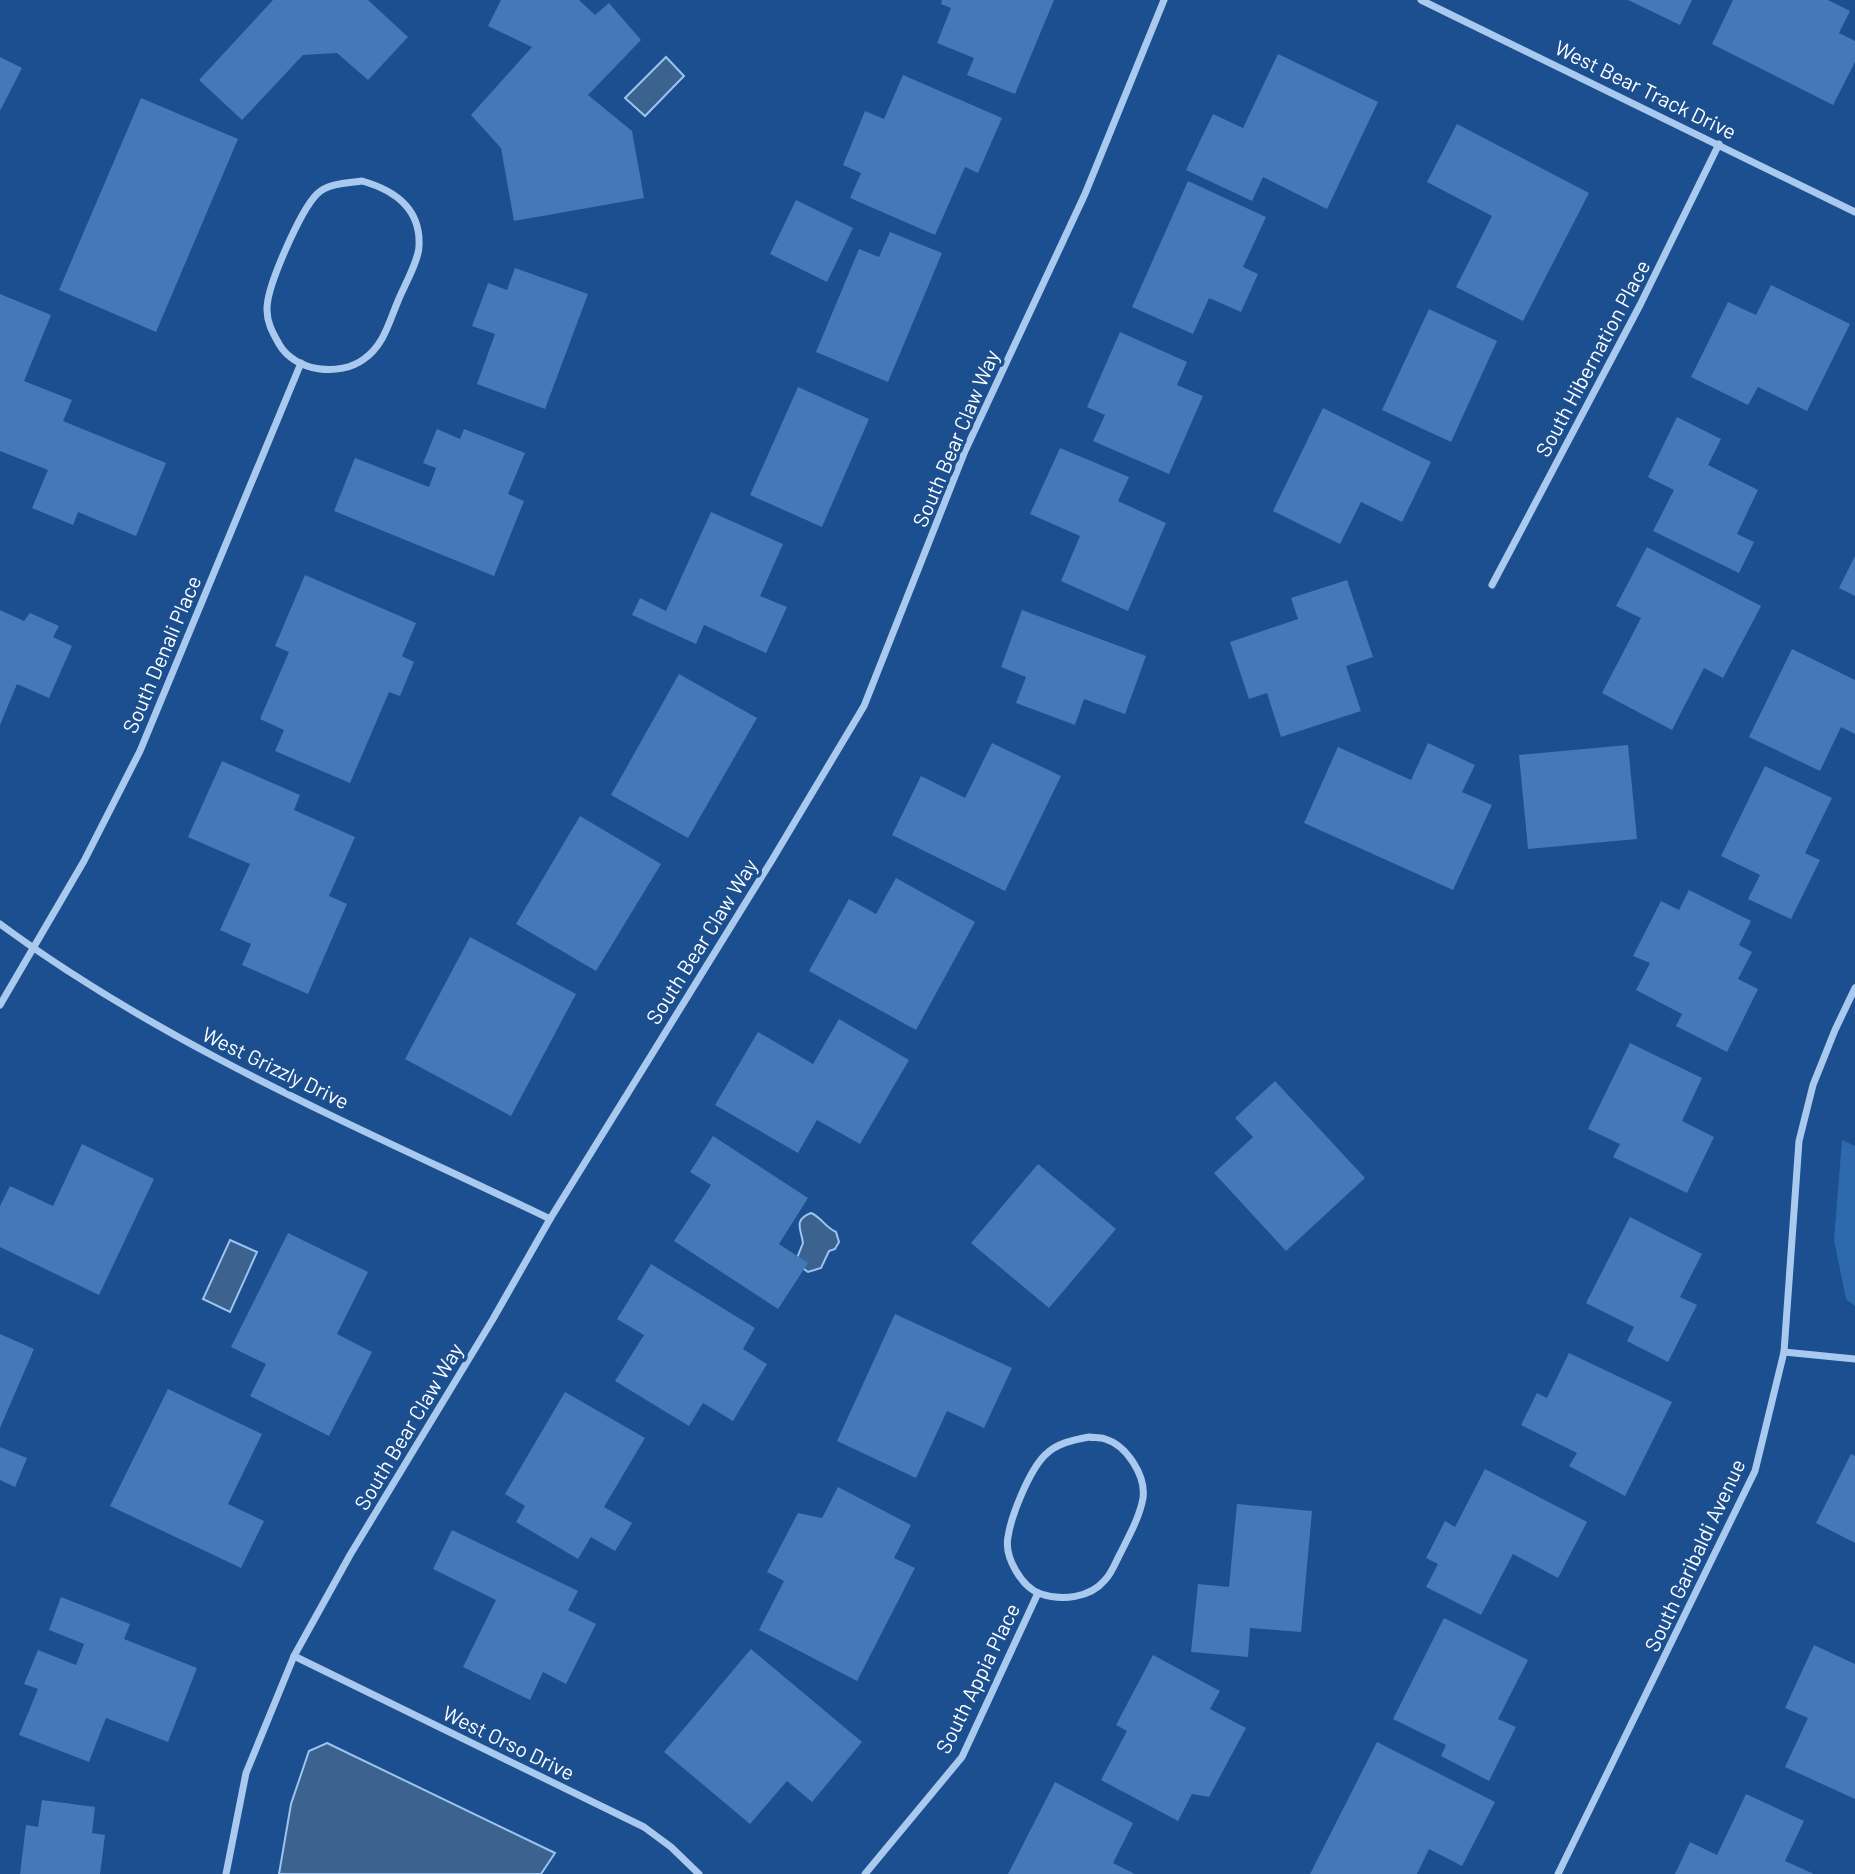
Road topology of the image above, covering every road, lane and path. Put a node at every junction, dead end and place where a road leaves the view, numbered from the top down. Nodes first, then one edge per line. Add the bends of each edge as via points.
1 (1164, 0) edge
2 (1421, 0) edge
3 (1719, 144) junction
4 (1855, 212) edge
5 (301, 363) junction
6 (1492, 585) dead end
7 (0, 924) edge
8 (33, 948) junction
9 (1855, 988) edge
10 (0, 1004) edge
11 (550, 1219) junction
12 (1784, 1352) junction
13 (1855, 1359) edge
14 (1038, 1593) junction
15 (294, 1656) junction
16 (226, 1874) edge
17 (699, 1874) edge
18 (865, 1874) edge
19 (1558, 1874) edge

1 - 11 street, South Bear Claw Way via 1084,194 965,451 864,706
2 - 3 street, West Bear Track Drive
3 - 4 street, West Bear Track Drive
3 - 6 street, South Hibernation Place
5 - 5 street via 324,370 348,367 364,360 380,344 419,248 416,224 405,203 386,188 362,181 338,184 318,192 302,216 271,287 267,308 270,327 282,349
5 - 8 street, South Denali Place via 140,751
7 - 8 street, West Grizzly Drive
8 - 10 street, South Denali Place
8 - 11 street, West Grizzly Drive via 233,1067
9 - 12 street, South Garibaldi Avenue via 1813,1085 1799,1141
11 - 15 street, South Bear Claw Way
12 - 13 street
12 - 19 street, South Garibaldi Avenue via 1755,1471
14 - 14 street, South Appia Place via 1062,1598 1085,1594 1105,1580 1128,1539 1143,1496 1139,1472 1126,1452 1105,1439 1065,1442 1044,1455 1020,1495 1007,1540 1012,1563
14 - 18 street, South Appia Place via 962,1757
15 - 16 street, South Bear Claw Way via 246,1773
15 - 17 street, West Orso Drive via 644,1827

